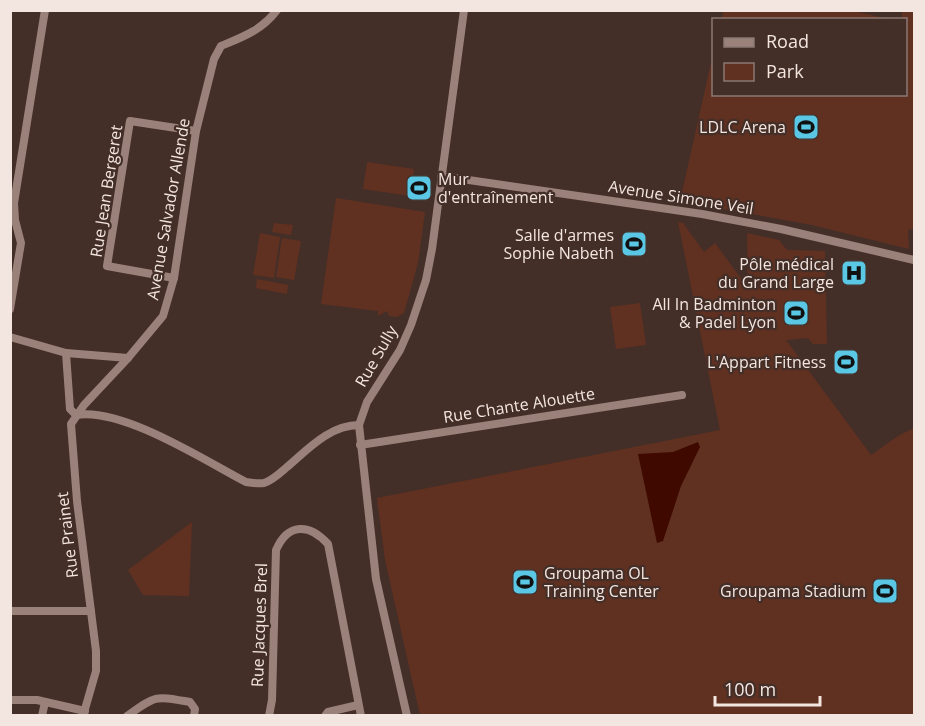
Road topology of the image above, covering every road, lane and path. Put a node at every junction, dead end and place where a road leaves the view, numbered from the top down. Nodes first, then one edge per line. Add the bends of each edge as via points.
1 (45, 10) edge
2 (277, 10) edge
3 (464, 10) edge
4 (196, 131) junction
5 (441, 176) junction
6 (13, 221) edge
7 (915, 260) edge
8 (174, 278) junction
9 (10, 309) edge
10 (10, 337) edge
11 (66, 353) junction
12 (128, 358) junction
13 (682, 395) dead end
14 (76, 415) junction
15 (359, 425) junction
16 (360, 445) junction
17 (10, 611) edge
18 (91, 611) junction
19 (10, 700) edge
20 (45, 702) junction
21 (358, 705) junction
22 (84, 713) edge
23 (42, 716) edge
24 (127, 716) edge
25 (194, 716) edge
26 (269, 716) edge
27 (326, 716) edge
28 (361, 716) edge
29 (407, 716) edge

1 - 6 street
2 - 4 street, Avenue Salvador Allende via 267,23 249,35 221,46 214,59
3 - 5 street, Rue Sully
4 - 8 street, Avenue Salvador Allende
4 - 8 street, Rue Jean Bergeret via 130,121 107,266
5 - 7 street, Avenue Simone Veil via 702,214
5 - 15 street, Rue Sully via 432,249 414,317 400,350 367,402
6 - 9 street via 21,243
8 - 12 street, Avenue Salvador Allende via 163,316
10 - 11 street
11 - 12 street
11 - 14 street, Rue Prainet via 70,409
12 - 14 street, Avenue Salvador Allende
13 - 16 street, Rue Chante Alouette
14 - 15 street via 97,415 154,432 254,483 277,476 337,429
14 - 18 street, Rue Prainet via 71,423
15 - 16 street, Rue Sully
16 - 29 street, Rue Sully via 376,579
17 - 18 street
18 - 22 street, Rue Prainet via 96,671
19 - 20 street
20 - 22 street
20 - 23 street
21 - 26 street, Rue Jacques Brel via 328,544 310,530 295,529 281,538 276,550
21 - 27 street via 328,712
21 - 28 street, Rue Jacques Brel
24 - 25 street via 159,697 190,702

